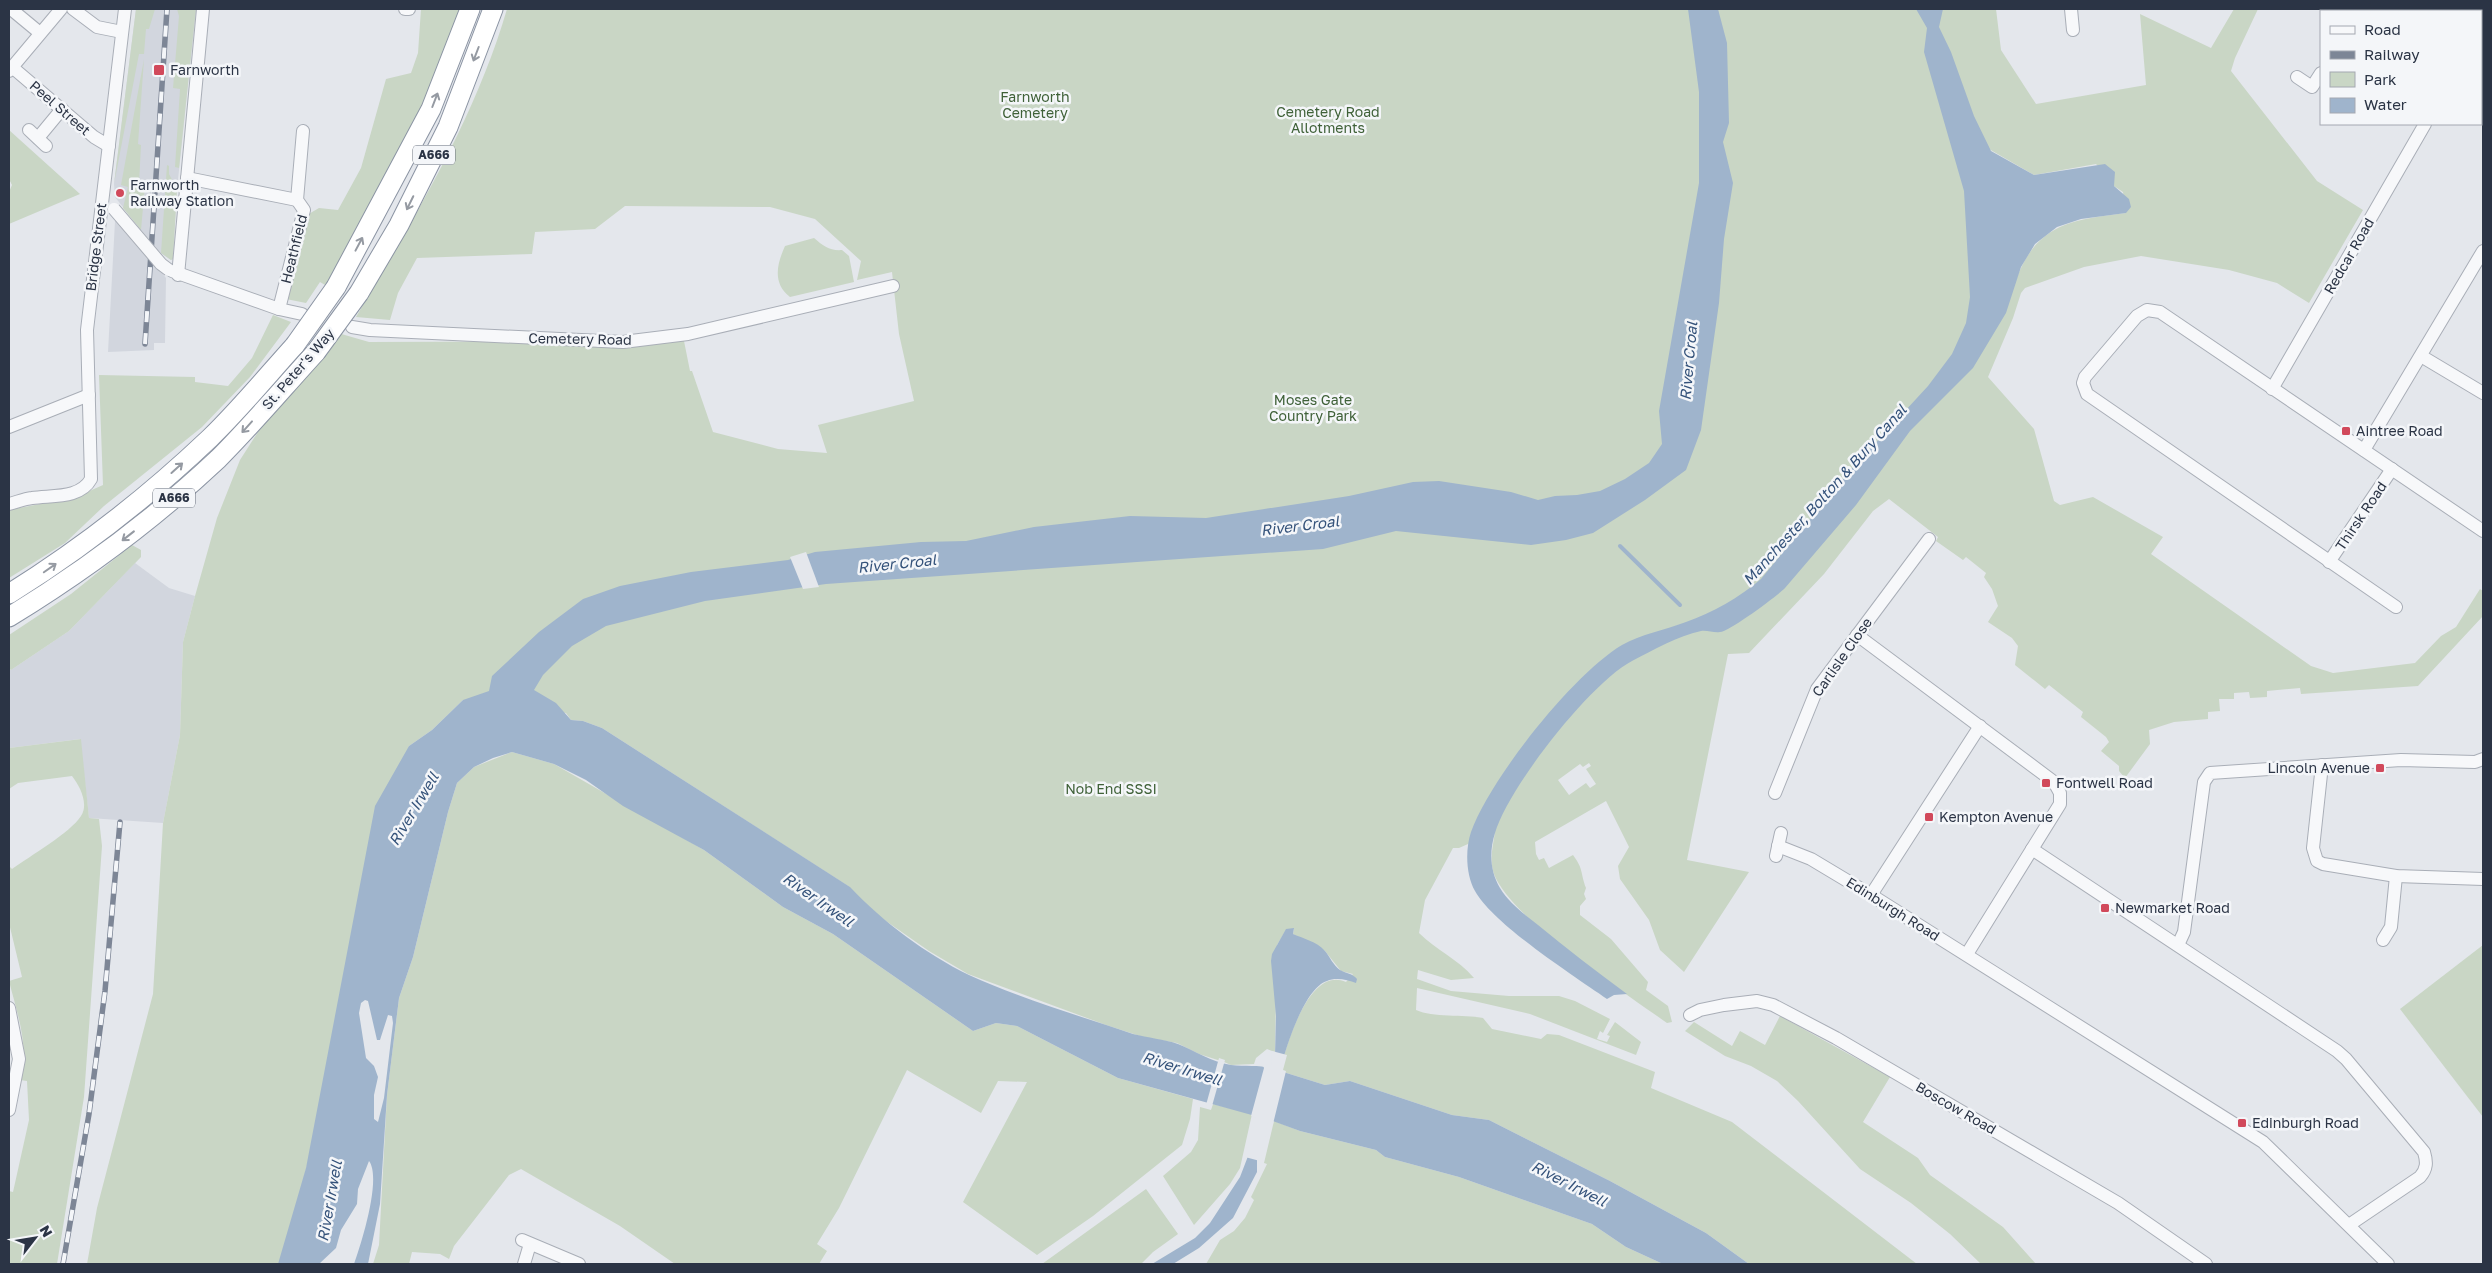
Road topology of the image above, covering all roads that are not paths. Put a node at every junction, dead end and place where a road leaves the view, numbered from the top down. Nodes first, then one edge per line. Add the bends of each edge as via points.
1 (11, 9) edge
2 (61, 9) edge
3 (73, 9) edge
4 (125, 9) edge
5 (203, 9) edge
6 (470, 9) edge
7 (493, 9) edge
8 (2071, 9) edge
9 (2074, 30) dead end
10 (122, 32) junction
11 (40, 33) junction
12 (10, 69) edge
13 (2320, 75) edge
14 (2297, 77) dead end
15 (62, 109) junction
16 (2424, 125) edge
17 (303, 132) dead end
18 (38, 138) dead end
19 (109, 146) junction
20 (187, 178) junction
21 (102, 200) junction
22 (298, 200) junction
23 (2483, 251) edge
24 (173, 272) junction
25 (893, 286) dead end
26 (279, 309) junction
27 (302, 314) dead end
28 (352, 327) dead end
29 (2422, 356) junction
30 (2272, 389) junction
31 (2483, 393) edge
32 (89, 396) junction
33 (9, 427) edge
34 (2364, 450) junction
35 (2392, 469) junction
36 (9, 504) edge
37 (2483, 531) edge
38 (1929, 539) dead end
39 (1920, 551) junction
40 (1931, 559) dead end
41 (2329, 562) junction
42 (9, 594) edge
43 (2396, 607) dead end
44 (9, 617) edge
45 (1857, 635) junction
46 (1980, 726) junction
47 (2483, 759) edge
48 (2322, 765) junction
49 (1775, 793) dead end
50 (1778, 845) dead end
51 (2032, 849) junction
52 (2396, 876) junction
53 (2483, 879) edge
54 (1871, 895) junction
55 (2383, 940) dead end
56 (2178, 945) junction
57 (1967, 954) junction
58 (9, 1008) edge
59 (1690, 1015) dead end
60 (12, 1080) edge
61 (9, 1110) edge
62 (2349, 1225) junction
63 (524, 1264) edge
64 (579, 1264) edge
65 (2206, 1264) edge
66 (2388, 1264) edge

1 - 11 street
2 - 11 street
3 - 10 street via 97,26
4 - 10 street, Bridge Street
5 - 20 street
42 -> 6 highway, St. Peter's Way / A666, bridge via 102,531 158,485 211,437 295,345 336,287 431,109
7 -> 44 highway, St. Peter's Way / A666, bridge via 448,127 399,225 359,293 316,352 219,458 152,517 100,559
8 - 9 street
10 - 19 street, Bridge Street
11 - 12 street
12 - 15 street, Peel Street
13 - 14 street via 2312,87
15 - 18 street
15 - 19 street, Peel Street via 94,138
16 - 30 street, Redcar Road
17 - 22 street, Heathfield
19 - 21 street, Bridge Street
20 - 22 street
20 - 24 street
21 - 24 street, bridge via 114,209 161,264
21 - 32 street, Bridge Street via 87,330
22 - 26 street, Heathfield via 304,210
23 - 29 street
24 - 26 street
25 - 28 street, Cemetery Road via 688,334 623,342
26 - 27 street
29 - 31 street
29 - 34 street
30 - 34 street
30 - 41 street via 2154,310 2137,316 2089,371 2083,383 2092,399
32 - 33 street
32 - 36 street, Bridge Street via 92,471 87,486 72,493
34 - 35 street
35 - 37 street
35 - 41 street, Thirsk Road
38 - 39 street, Carlisle Close
39 - 40 street
39 - 45 street, Carlisle Close
41 - 43 street
45 - 46 street
45 - 49 street, Carlisle Close via 1817,689 1788,777
46 - 51 street via 2058,787 2060,804
46 - 54 street
47 - 48 street via 2474,762 2401,760
48 - 52 street via 2313,848 2317,861
48 - 56 street via 2207,775 2184,932
50 - 54 street, Edinburgh Road via 1811,859
51 - 56 street
51 - 57 street
52 - 53 street
52 - 55 street via 2391,928
54 - 57 street, Edinburgh Road
56 - 62 street via 2337,1051 2424,1152 2426,1166 2420,1177
57 - 62 street, Edinburgh Road via 2056,1014 2263,1142
58 - 60 street via 19,1059
59 - 65 street, Boscow Road via 1700,1010 1757,1001 1773,1005 1836,1038 2118,1203
60 - 61 street
62 - 66 street, Edinburgh Road
63 - 64 street via 526,1242

